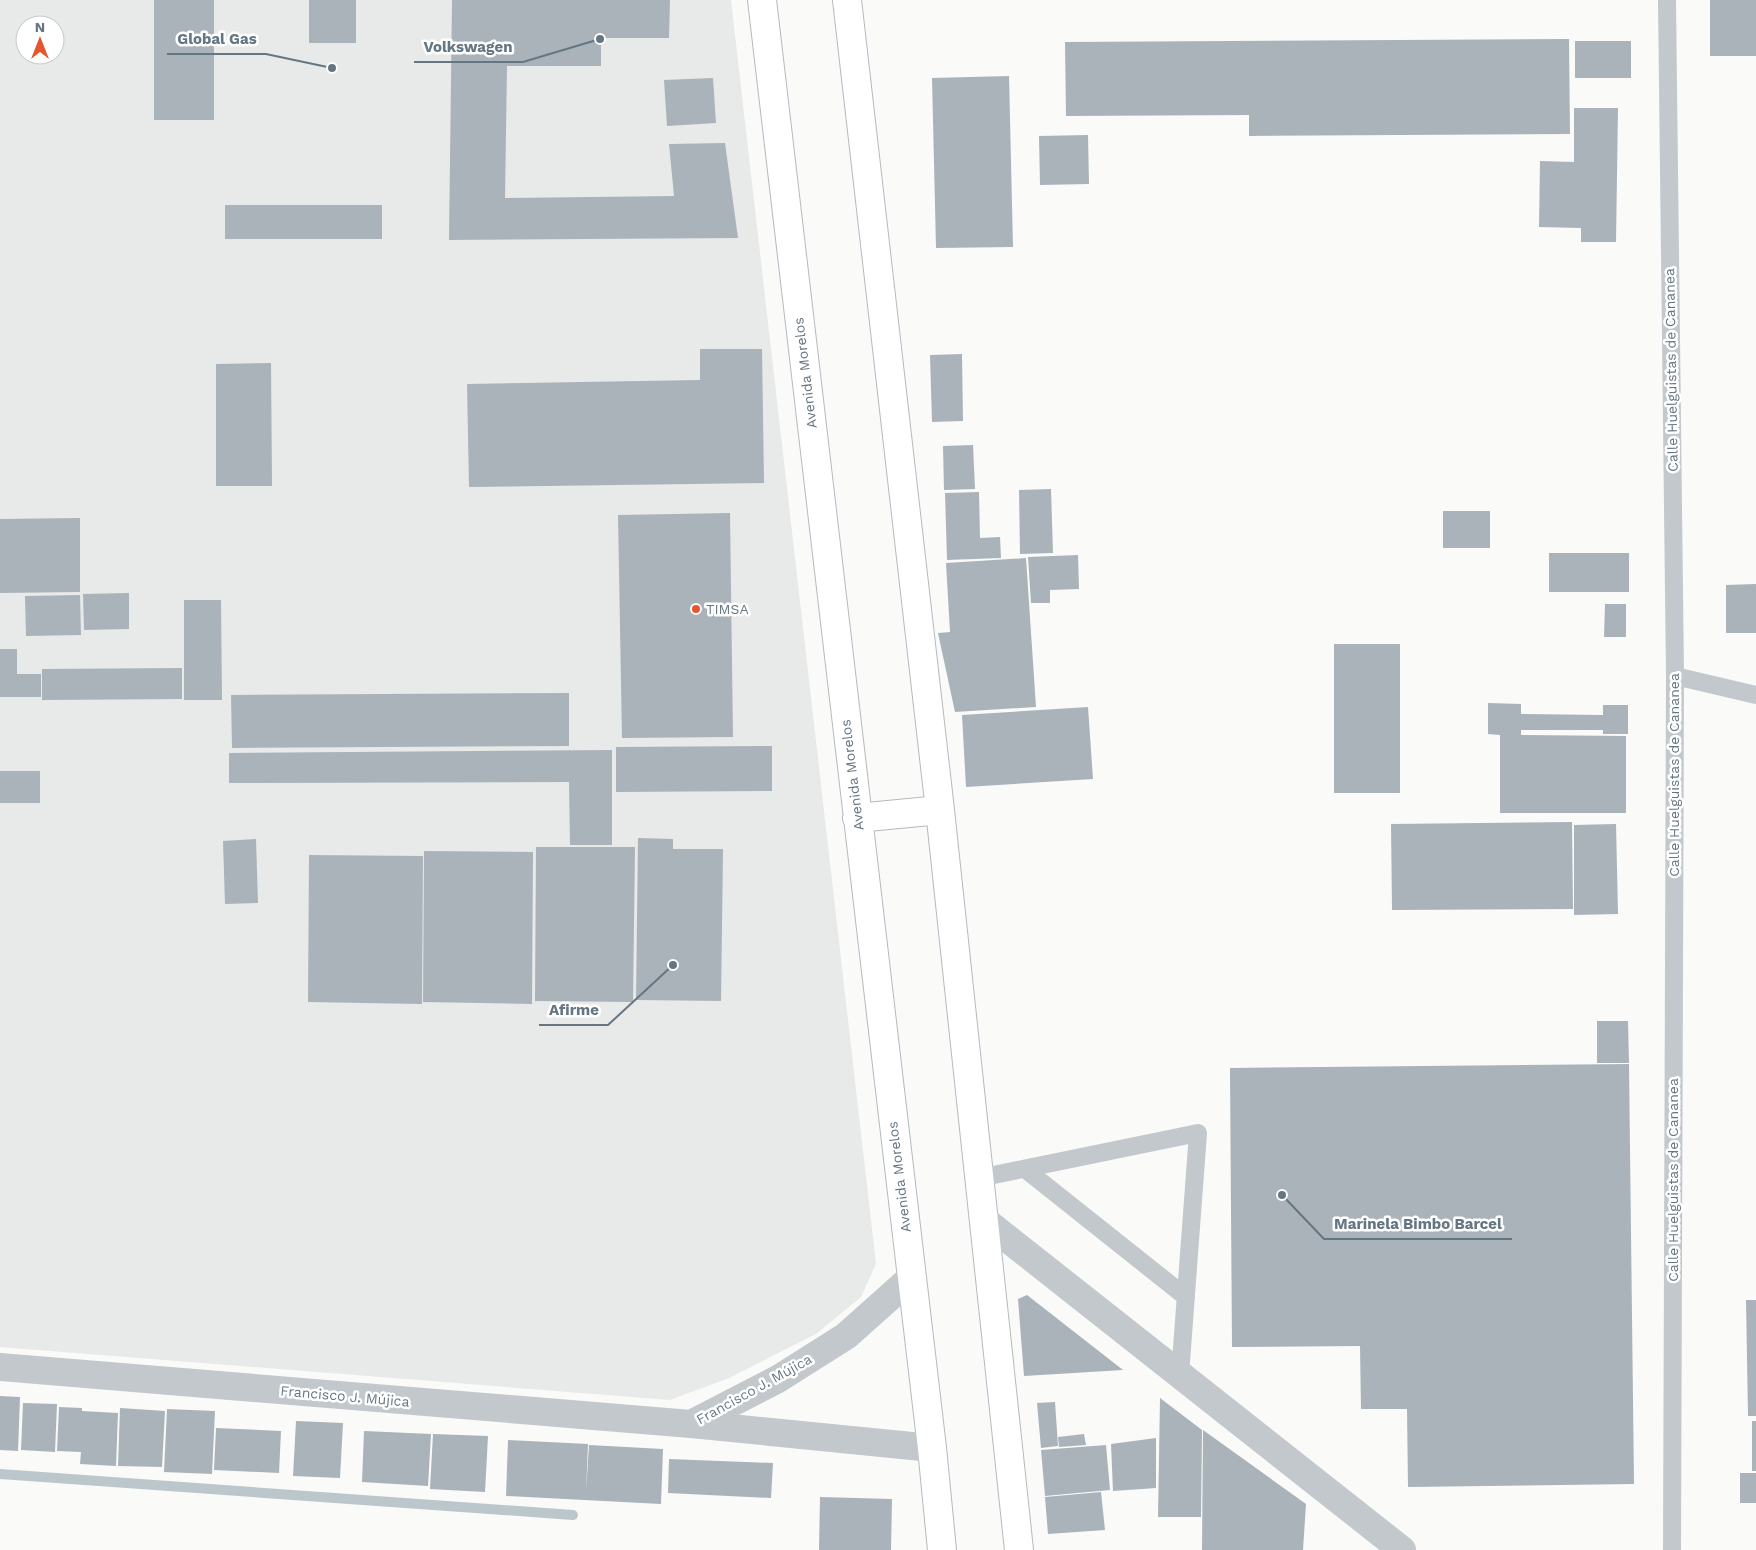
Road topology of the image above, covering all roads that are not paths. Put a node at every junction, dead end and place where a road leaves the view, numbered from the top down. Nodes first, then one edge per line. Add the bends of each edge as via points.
1 (762, 0) edge
2 (847, 0) edge
3 (1667, 0) edge
4 (1675, 676) junction
5 (1756, 695) edge
6 (940, 810) junction
7 (857, 818) junction
8 (1025, 1169) junction
9 (978, 1178) junction
10 (984, 1220) junction
11 (911, 1278) junction
12 (1186, 1296) junction
13 (0, 1368) edge
14 (1180, 1375) junction
15 (690, 1424) junction
16 (932, 1448) junction
17 (942, 1550) edge
18 (1019, 1550) edge
19 (1402, 1550) edge
20 (1672, 1550) edge

1 - 7 main road, Avenida Morelos
2 - 6 main road
3 - 4 lane, Calle Huelguistas de Cananea
4 - 5 lane
4 - 20 lane, Calle Huelguistas de Cananea
6 - 7 main road
6 - 9 main road
7 - 11 main road, Avenida Morelos
8 - 9 lane
8 - 12 lane
8 - 12 lane via 1198,1133
9 - 10 main road
10 - 14 street
10 - 18 main road
11 - 15 street, Francisco J. Mújica via 846,1336 778,1379
11 - 16 main road, Avenida Morelos
12 - 14 lane
13 - 15 street, Francisco J. Mújica
14 - 19 street
15 - 16 street, Francisco J. Mújica
16 - 17 main road, Avenida Morelos

